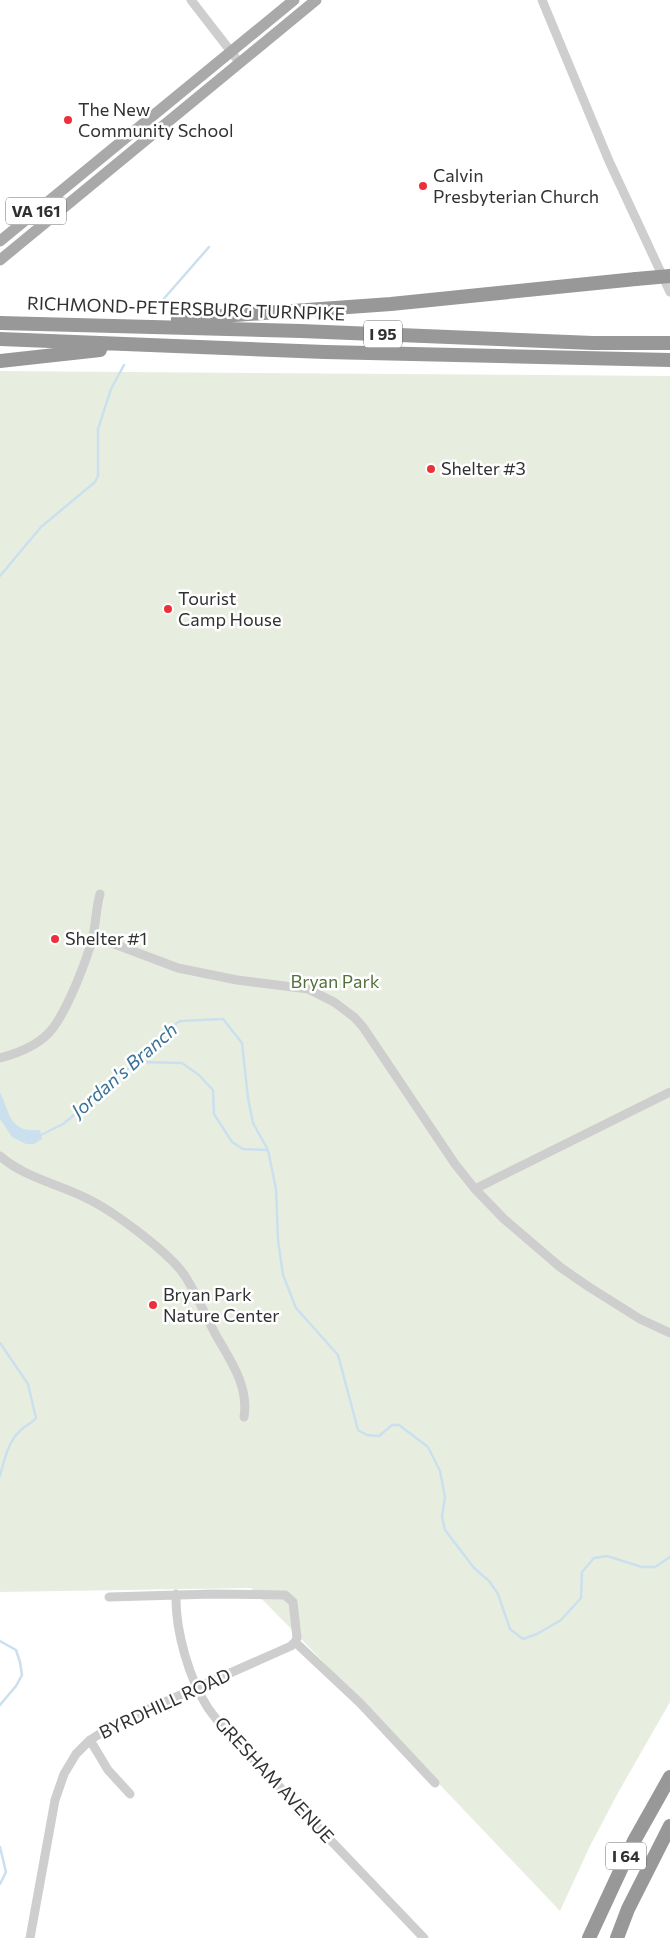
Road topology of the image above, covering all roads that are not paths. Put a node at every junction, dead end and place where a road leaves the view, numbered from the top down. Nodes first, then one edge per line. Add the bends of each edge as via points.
1 (191, 0) edge
2 (294, 0) edge
3 (316, 0) edge
4 (542, 0) edge
5 (231, 52) junction
6 (239, 62) junction
7 (0, 241) edge
8 (0, 260) edge
9 (670, 276) edge
10 (670, 292) edge
11 (0, 323) edge
12 (95, 325) junction
13 (0, 339) edge
14 (670, 343) edge
15 (148, 345) junction
16 (670, 360) edge
17 (0, 361) edge
18 (100, 894) dead end
19 (93, 936) junction
20 (0, 1058) edge
21 (670, 1092) edge
22 (0, 1156) edge
23 (475, 1189) junction
24 (670, 1333) edge
25 (244, 1417) dead end
26 (176, 1594) junction
27 (109, 1597) dead end
28 (295, 1642) junction
29 (197, 1688) junction
30 (90, 1740) junction
31 (670, 1777) edge
32 (435, 1783) dead end
33 (130, 1794) dead end
34 (670, 1826) edge
35 (30, 1938) edge
36 (424, 1938) edge
37 (589, 1938) edge
38 (618, 1938) edge

1 - 5 street
2 - 5 main road, VA 161
3 - 6 main road, VA 161
4 - 10 street via 609,161
5 - 6 street
5 - 7 main road, VA 161
6 - 8 main road, VA 161
9 - 12 highway, bridge via 391,304
11 - 12 highway, RICHMOND-PETERSBURG TURNPIKE / I 95
12 - 14 highway, RICHMOND-PETERSBURG TURNPIKE / I 95
13 - 15 highway, RICHMOND-PETERSBURG TURNPIKE / I 95
15 - 16 highway, RICHMOND-PETERSBURG TURNPIKE / I 95
15 - 17 highway
18 - 19 street
19 - 20 street via 82,970 53,1028 39,1041
19 - 23 street via 178,968 308,989 334,1002 363,1026
21 - 23 street
22 - 25 street via 17,1169 105,1208 168,1258 184,1275 234,1367 246,1403
23 - 24 street via 560,1267 640,1319
26 - 27 street
26 - 28 street via 285,1595 293,1602
26 - 29 street, GRESHAM AVENUE via 178,1623
28 - 29 street, BYRDHILL ROAD
28 - 32 street via 360,1703
29 - 30 street, BYRDHILL ROAD via 117,1723
29 - 36 street, GRESHAM AVENUE via 230,1736
30 - 33 street via 108,1770
30 - 35 street, BYRDHILL ROAD via 72,1760 58,1787
31 - 37 highway, I 64 via 634,1841
34 - 38 highway, I 64 via 628,1909

